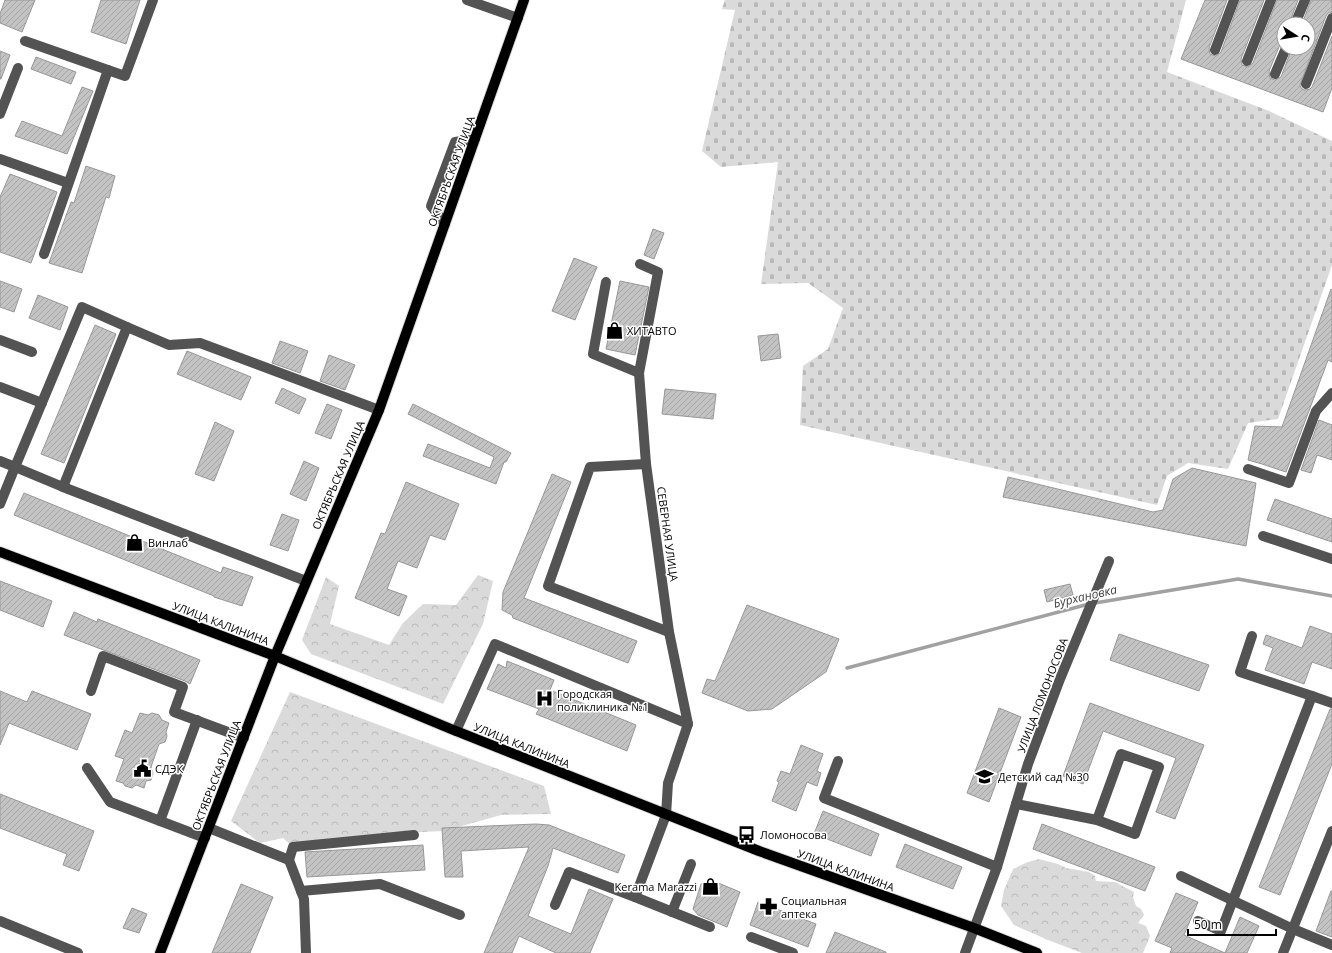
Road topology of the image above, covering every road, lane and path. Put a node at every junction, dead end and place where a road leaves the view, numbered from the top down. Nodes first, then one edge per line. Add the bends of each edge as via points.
1 (153, 0) edge
2 (467, 0) edge
3 (524, 0) edge
4 (1234, 0) edge
5 (1270, 0) edge
6 (1305, 0) edge
7 (1298, 16) edge
8 (518, 18) junction
9 (1332, 18) edge
10 (25, 41) dead end
11 (1215, 50) dead end
12 (1283, 56) edge
13 (1247, 61) dead end
14 (18, 68) dead end
15 (108, 70) junction
16 (1275, 74) dead end
17 (1306, 84) dead end
18 (0, 114) edge
19 (475, 139) junction
20 (0, 159) edge
21 (68, 183) junction
22 (445, 224) junction
23 (44, 254) dead end
24 (640, 264) dead end
25 (606, 282) dead end
26 (127, 327) junction
27 (0, 340) edge
28 (32, 352) dead end
29 (639, 373) junction
30 (0, 387) edge
31 (1332, 393) edge
32 (42, 403) junction
33 (379, 410) junction
34 (0, 461) edge
35 (646, 464) junction
36 (15, 467) junction
37 (1248, 469) dead end
38 (63, 488) junction
39 (0, 504) edge
40 (1263, 536) dead end
41 (0, 552) edge
42 (1332, 559) edge
43 (1109, 561) dead end
44 (306, 581) junction
45 (669, 632) junction
46 (1252, 636) dead end
47 (275, 656) junction
48 (91, 691) dead end
49 (1312, 696) junction
50 (1332, 703) edge
51 (197, 720) junction
52 (688, 724) junction
53 (456, 731) junction
54 (244, 738) junction
55 (838, 761) dead end
56 (87, 768) dead end
57 (1016, 804) junction
58 (666, 815) junction
59 (1097, 820) junction
60 (160, 821) junction
61 (209, 828) junction
62 (1332, 831) edge
63 (414, 836) dead end
64 (205, 838) junction
65 (289, 860) junction
66 (691, 864) dead end
67 (997, 867) junction
68 (1181, 876) dead end
69 (301, 891) junction
70 (635, 897) junction
71 (1233, 901) junction
72 (555, 905) dead end
73 (672, 912) junction
74 (460, 915) dead end
75 (1198, 920) dead end
76 (0, 921) edge
77 (710, 927) dead end
78 (974, 928) junction
79 (1293, 929) junction
80 (751, 937) dead end
81 (1332, 945) edge
82 (769, 949) edge
83 (78, 953) edge
84 (160, 953) edge
85 (306, 953) edge
86 (793, 953) edge
87 (965, 953) edge
88 (1038, 953) edge
89 (1283, 953) edge

1 - 15 street via 124,76
2 - 8 street
3 - 8 main road, ОКТЯБРЬСКАЯ УЛИЦА
4 - 11 street
5 - 13 street
6 - 7 street
8 - 19 main road, ОКТЯБРЬСКАЯ УЛИЦА
9 - 17 street
10 - 15 street
12 - 16 street
14 - 18 street
15 - 21 street
19 - 22 main road, ОКТЯБРЬСКАЯ УЛИЦА
19 - 22 street via 455,142 431,206
20 - 21 street
21 - 23 street
22 - 33 main road, ОКТЯБРЬСКАЯ УЛИЦА
24 - 29 street, СЕВЕРНАЯ УЛИЦА via 658,272
25 - 29 street via 594,354
26 - 32 street via 82,307
26 - 33 street via 169,345 200,343
26 - 38 street
27 - 28 street
29 - 35 street, СЕВЕРНАЯ УЛИЦА
30 - 32 street
31 - 37 street via 1316,411 1289,483
32 - 36 street
33 - 44 main road, ОКТЯБРЬСКАЯ УЛИЦА
34 - 36 street
35 - 45 street, СЕВЕРНАЯ УЛИЦА
35 - 45 street via 590,467 548,586
36 - 38 street
36 - 39 street
38 - 44 street
40 - 42 street
41 - 47 main road, УЛИЦА КАЛИНИНА
43 - 57 street, УЛИЦА ЛОМОНОСОВА via 1060,679
44 - 47 main road, ОКТЯБРЬСКАЯ УЛИЦА
45 - 52 street, СЕВЕРНАЯ УЛИЦА
46 - 49 street via 1240,672
47 - 53 main road, УЛИЦА КАЛИНИНА
47 - 54 main road, ОКТЯБРЬСКАЯ УЛИЦА
48 - 51 street via 103,656 183,687 174,712
49 - 50 street
49 - 71 street
51 - 54 street
51 - 60 street
52 - 53 street via 496,644
52 - 58 street via 668,783
53 - 58 main road, УЛИЦА КАЛИНИНА
54 - 61 main road, ОКТЯБРЬСКАЯ УЛИЦА
55 - 67 street via 824,798
56 - 60 street via 110,802
57 - 59 street
57 - 67 street, УЛИЦА ЛОМОНОСОВА
58 - 70 street
58 - 78 main road, УЛИЦА КАЛИНИНА
59 - 59 street via 1135,834 1159,767 1122,754
60 - 64 street
61 - 64 main road, ОКТЯБРЬСКАЯ УЛИЦА
61 - 65 street
62 - 79 street
63 - 65 street via 293,847
64 - 84 main road, ОКТЯБРЬСКАЯ УЛИЦА
65 - 69 street
66 - 73 street
67 - 78 street, УЛИЦА ЛОМОНОСОВА
68 - 71 street
69 - 74 street via 380,884
69 - 85 street via 304,899
70 - 72 street via 569,872
70 - 73 street
71 - 75 street via 1221,931
71 - 79 street
73 - 77 street
76 - 83 street
78 - 87 street, УЛИЦА ЛОМОНОСОВА
78 - 88 main road, УЛИЦА КАЛИНИНА
79 - 81 street
79 - 89 street
80 - 82 street
82 - 86 street

